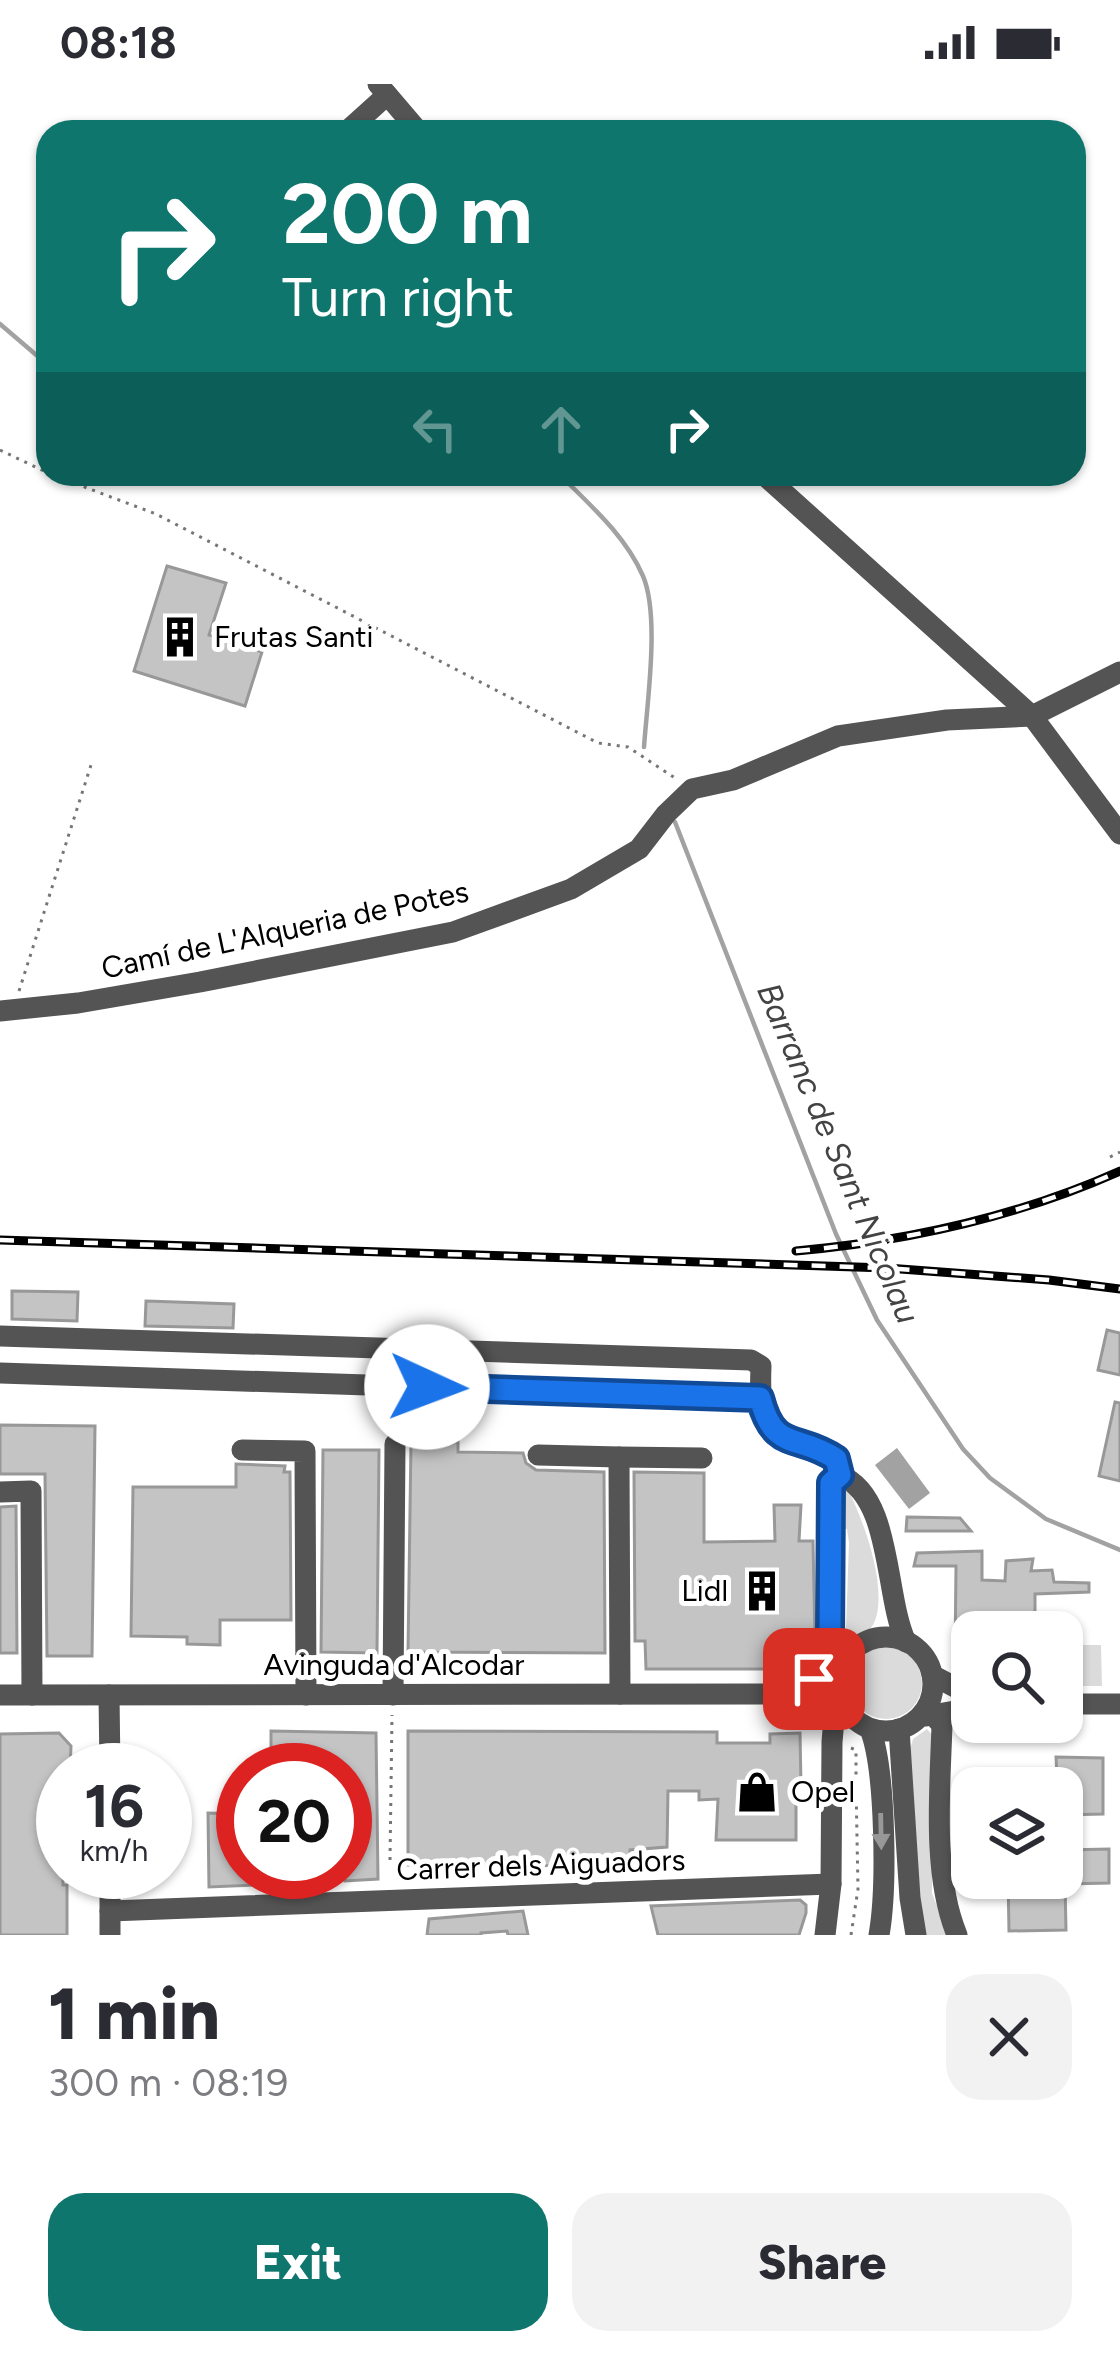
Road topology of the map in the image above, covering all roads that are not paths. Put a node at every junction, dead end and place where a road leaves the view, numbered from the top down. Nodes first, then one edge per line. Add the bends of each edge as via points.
1 (382, 90) edge
2 (356, 120) edge
3 (408, 120) edge
4 (776, 486) edge
5 (1120, 672) edge
6 (1032, 716) junction
7 (1120, 834) edge
8 (7, 1011) edge
9 (0, 1336) edge
10 (0, 1373) edge
11 (760, 1398) junction
12 (395, 1444) dead end
13 (242, 1450) dead end
14 (538, 1455) dead end
15 (619, 1457) junction
16 (701, 1458) dead end
17 (840, 1475) junction
18 (0, 1492) edge
19 (890, 1585) junction
20 (830, 1638) junction
21 (872, 1640) junction
22 (906, 1642) junction
23 (843, 1666) junction
24 (932, 1675) junction
25 (814, 1679) junction
26 (951, 1685) edge
27 (620, 1694) junction
28 (788, 1694) junction
29 (0, 1695) edge
30 (32, 1695) junction
31 (110, 1695) junction
32 (306, 1695) junction
33 (393, 1695) junction
34 (843, 1704) junction
35 (1083, 1704) edge
36 (1120, 1704) edge
37 (951, 1712) edge
38 (926, 1716) junction
39 (870, 1729) junction
40 (899, 1730) junction
41 (110, 1743) edge
42 (832, 1744) junction
43 (831, 1885) junction
44 (110, 1899) edge
45 (110, 1911) junction
46 (110, 1935) edge
47 (825, 1935) edge
48 (878, 1935) edge
49 (916, 1935) edge
50 (957, 1935) edge

1 - 2 street
1 - 3 street
4 - 6 street
5 - 6 street
6 - 7 street
6 - 8 street, Camí de L'Alqueria de Potes via 838,736 692,789 639,849 571,890 453,932
9 - 11 street via 751,1360 760,1366
10 - 11 street
11 - 17 street via 778,1436 825,1452
12 - 33 street
13 - 32 street via 305,1450
14 - 15 street
15 - 16 street
15 - 27 street
17 - 19 street via 854,1481 875,1520
17 - 20 street via 831,1483
18 - 30 street via 31,1491
19 - 21 street
19 - 22 street
20 - 23 street
20 - 25 street
21 - 22 street
21 - 23 street
22 - 24 street
23 - 25 street, Avinguda d'Alcodar
23 - 34 street
24 - 26 street
24 - 38 street
25 - 28 street, Avinguda d'Alcodar
27 - 28 street, Avinguda d'Alcodar
27 - 33 street, Avinguda d'Alcodar
28 - 34 street, Avinguda d'Alcodar via 827,1708
28 - 42 street via 819,1719
29 - 30 street, Avinguda d'Alcodar
30 - 31 street, Avinguda d'Alcodar
31 - 32 street, Avinguda d'Alcodar
31 - 41 street
32 - 33 street, Avinguda d'Alcodar
34 - 39 street
34 - 42 street
35 - 36 street
37 - 38 street
38 - 40 street
38 - 50 street via 942,1725 940,1827
39 - 40 street
39 -> 48 street
40 - 49 street
42 - 43 street
43 - 45 street, Carrer dels Aiguadors
43 - 47 street
44 - 45 street
45 - 46 street

